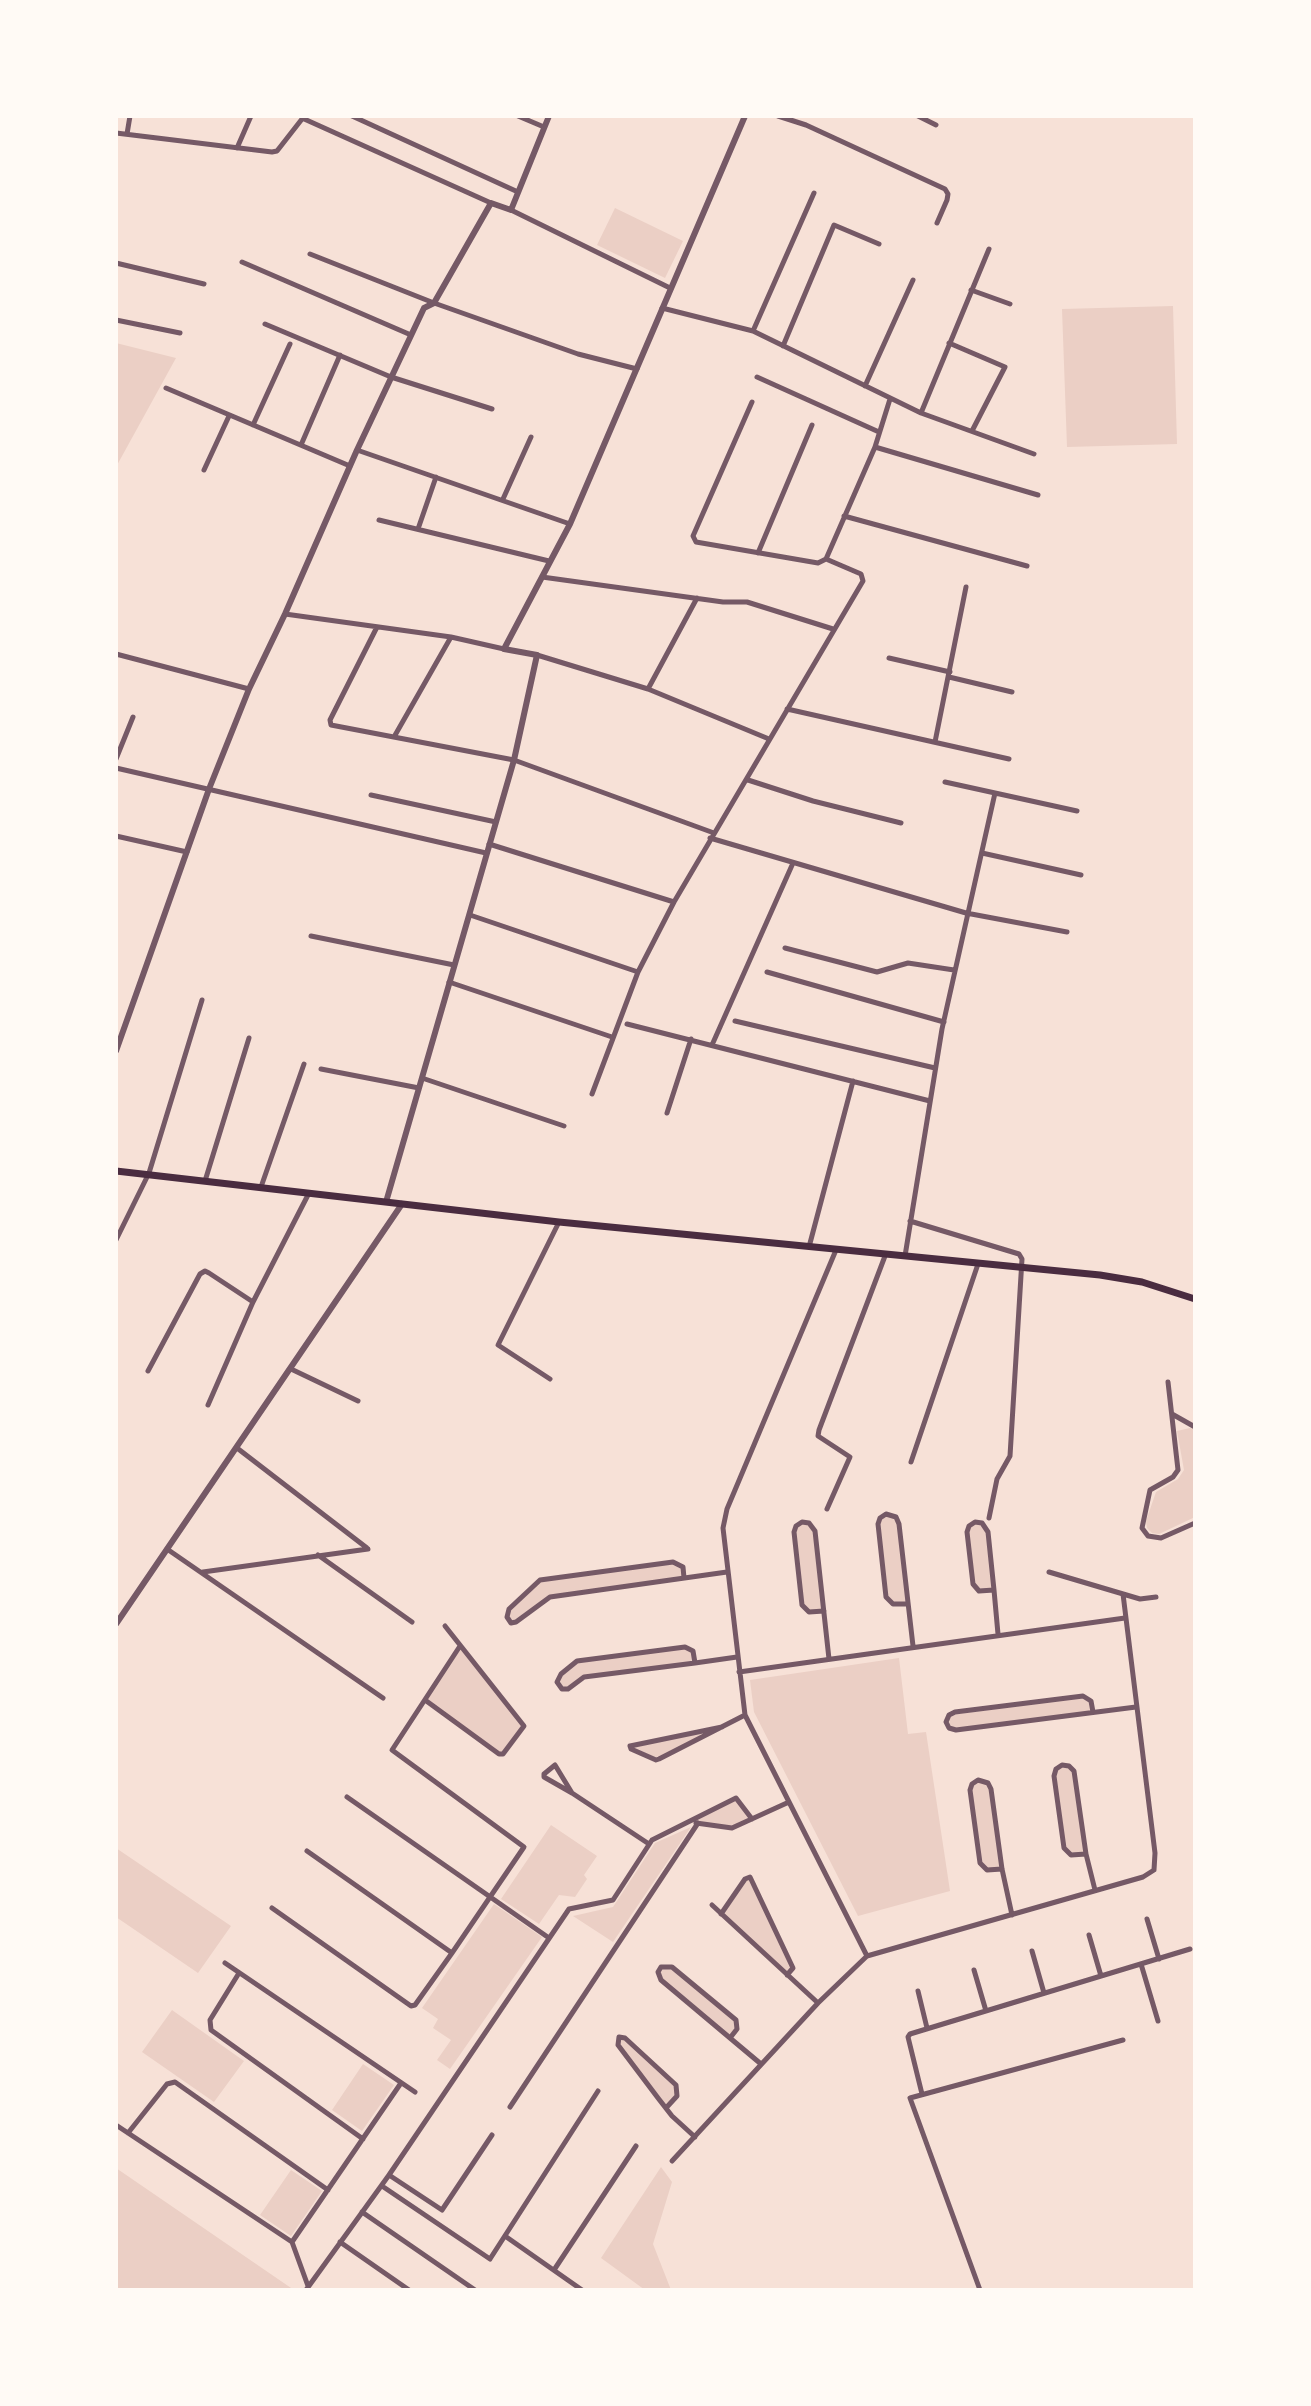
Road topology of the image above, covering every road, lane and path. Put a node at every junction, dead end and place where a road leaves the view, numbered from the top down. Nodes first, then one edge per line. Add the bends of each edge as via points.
1 (130, 116) edge
2 (251, 116) edge
3 (352, 116) edge
4 (518, 116) edge
5 (549, 116) edge
6 (745, 116) edge
7 (778, 116) edge
8 (918, 116) edge
9 (303, 117) edge
10 (936, 125) dead end
11 (544, 127) junction
12 (116, 133) edge
13 (127, 134) junction
14 (237, 148) junction
15 (518, 192) junction
16 (814, 193) dead end
17 (491, 203) junction
18 (511, 210) junction
19 (937, 223) dead end
20 (879, 244) dead end
21 (989, 249) dead end
22 (310, 254) dead end
23 (242, 262) dead end
24 (116, 263) edge
25 (913, 280) dead end
26 (204, 284) dead end
27 (670, 288) junction
28 (971, 290) junction
29 (434, 303) junction
30 (1010, 304) dead end
31 (662, 308) junction
32 (116, 320) edge
33 (265, 324) dead end
34 (753, 331) junction
35 (180, 333) dead end
36 (411, 335) junction
37 (949, 343) junction
38 (290, 344) dead end
39 (783, 346) junction
40 (340, 355) junction
41 (637, 369) junction
42 (391, 377) junction
43 (757, 377) dead end
44 (865, 386) junction
45 (166, 388) dead end
46 (890, 399) junction
47 (752, 402) dead end
48 (492, 409) dead end
49 (921, 413) junction
50 (229, 416) junction
51 (253, 425) junction
52 (812, 425) dead end
53 (972, 431) junction
54 (879, 432) junction
55 (531, 437) dead end
56 (301, 445) junction
57 (875, 447) junction
58 (357, 450) junction
59 (1034, 454) dead end
60 (350, 466) junction
61 (204, 470) dead end
62 (436, 477) junction
63 (1038, 495) dead end
64 (503, 499) junction
65 (844, 516) junction
66 (379, 520) dead end
67 (570, 524) junction
68 (418, 529) junction
69 (758, 553) junction
70 (826, 559) junction
71 (549, 561) junction
72 (1027, 566) dead end
73 (542, 577) junction
74 (966, 587) dead end
75 (698, 598) junction
76 (285, 614) junction
77 (377, 627) junction
78 (833, 629) junction
79 (451, 637) junction
80 (504, 649) junction
81 (116, 654) edge
82 (537, 655) junction
83 (889, 658) dead end
84 (949, 675) junction
85 (249, 689) junction
86 (648, 689) junction
87 (1012, 692) dead end
88 (787, 709) junction
89 (133, 717) dead end
90 (394, 737) junction
91 (769, 739) junction
92 (935, 742) junction
93 (116, 759) edge
94 (1009, 759) dead end
95 (514, 760) junction
96 (116, 768) edge
97 (748, 780) junction
98 (945, 782) dead end
99 (209, 789) junction
100 (995, 793) junction
101 (371, 795) dead end
102 (1077, 811) dead end
103 (496, 822) junction
104 (901, 823) dead end
105 (116, 836) edge
106 (712, 836) junction
107 (489, 844) junction
108 (187, 852) junction
109 (486, 853) junction
110 (982, 853) junction
111 (793, 863) junction
112 (1081, 875) dead end
113 (674, 902) junction
114 (966, 913) junction
115 (470, 915) junction
116 (1067, 932) dead end
117 (311, 936) dead end
118 (785, 948) dead end
119 (454, 965) junction
120 (954, 970) junction
121 (638, 972) junction
122 (767, 972) dead end
123 (449, 982) junction
124 (202, 1000) dead end
125 (735, 1021) dead end
126 (944, 1022) junction
127 (627, 1024) dead end
128 (612, 1037) junction
129 (249, 1038) dead end
130 (691, 1039) junction
131 (711, 1045) junction
132 (116, 1051) edge
133 (304, 1064) dead end
134 (935, 1068) junction
135 (321, 1069) dead end
136 (422, 1078) junction
137 (853, 1081) junction
138 (419, 1088) junction
139 (592, 1094) dead end
140 (930, 1101) junction
141 (667, 1113) dead end
142 (564, 1126) dead end
143 (116, 1171) edge
144 (149, 1173) junction
145 (205, 1181) junction
146 (261, 1187) junction
147 (309, 1193) junction
148 (386, 1202) junction
149 (402, 1204) junction
150 (910, 1221) junction
151 (559, 1222) junction
152 (116, 1240) edge
153 (809, 1247) junction
154 (836, 1250) junction
155 (885, 1256) junction
156 (905, 1256) junction
157 (978, 1264) junction
158 (1022, 1268) junction
159 (1195, 1299) edge
160 (253, 1302) junction
161 (291, 1369) junction
162 (148, 1371) dead end
163 (550, 1379) dead end
164 (1168, 1382) dead end
165 (358, 1401) dead end
166 (208, 1405) dead end
167 (1172, 1414) junction
168 (1174, 1433) junction
169 (237, 1448) junction
170 (911, 1462) dead end
171 (827, 1509) dead end
172 (989, 1518) dead end
173 (1195, 1523) edge
174 (167, 1549) junction
175 (317, 1554) junction
176 (202, 1572) junction
177 (727, 1572) junction
178 (1049, 1572) dead end
179 (684, 1578) junction
180 (994, 1590) junction
181 (1123, 1594) junction
182 (1156, 1597) dead end
183 (908, 1604) junction
184 (824, 1611) junction
185 (1125, 1618) junction
186 (412, 1622) dead end
187 (116, 1624) edge
188 (445, 1626) dead end
189 (998, 1634) junction
190 (460, 1646) junction
191 (913, 1646) junction
192 (737, 1657) junction
193 (829, 1659) junction
194 (695, 1663) junction
195 (739, 1672) junction
196 (383, 1698) dead end
197 (425, 1700) junction
198 (1136, 1707) junction
199 (1093, 1712) junction
200 (745, 1715) junction
201 (722, 1727) junction
202 (572, 1793) junction
203 (347, 1797) dead end
204 (789, 1802) junction
205 (752, 1819) junction
206 (689, 1822) junction
207 (698, 1823) junction
208 (649, 1844) junction
209 (307, 1851) dead end
210 (1086, 1854) junction
211 (1002, 1869) junction
212 (1095, 1890) junction
213 (490, 1897) junction
214 (712, 1905) dead end
215 (272, 1908) dead end
216 (721, 1914) junction
217 (1012, 1915) junction
218 (1147, 1919) dead end
219 (1089, 1935) dead end
220 (549, 1938) junction
221 (1190, 1949) dead end
222 (1032, 1951) dead end
223 (452, 1953) junction
224 (867, 1956) junction
225 (1159, 1959) junction
226 (225, 1963) dead end
227 (1141, 1964) junction
228 (974, 1970) dead end
229 (239, 1973) junction
230 (787, 1975) junction
231 (1101, 1976) junction
232 (918, 1991) dead end
233 (1044, 1993) junction
234 (818, 2003) junction
235 (986, 2011) junction
236 (1158, 2021) dead end
237 (927, 2028) junction
238 (730, 2038) junction
239 (1123, 2040) dead end
240 (761, 2064) junction
241 (401, 2083) junction
242 (598, 2091) dead end
243 (415, 2092) dead end
244 (922, 2094) junction
245 (510, 2107) dead end
246 (666, 2108) junction
247 (116, 2125) edge
248 (128, 2133) junction
249 (492, 2135) dead end
250 (695, 2137) junction
251 (363, 2139) junction
252 (636, 2146) dead end
253 (672, 2161) dead end
254 (389, 2175) junction
255 (382, 2186) junction
256 (328, 2190) junction
257 (362, 2212) junction
258 (505, 2236) junction
259 (292, 2242) junction
260 (340, 2242) junction
261 (554, 2270) junction
262 (307, 2288) edge
263 (409, 2290) edge
264 (475, 2290) edge
265 (582, 2290) edge
266 (980, 2290) edge

1 - 13 street
2 - 14 street
3 - 15 street
4 - 11 street
5 - 11 street
6 - 27 street
7 - 19 street via 945,189 947,200
8 - 10 street
9 - 14 street via 277,151
9 - 17 street
11 - 15 street
12 - 13 street
13 - 14 street
15 - 18 street
16 - 34 street
17 - 18 street
17 - 29 street
18 - 27 street
20 - 39 street via 834,225
21 - 28 street
22 - 29 street
23 - 36 street
24 - 26 street
25 - 44 street
27 - 31 street
28 - 30 street
28 - 37 street
29 - 36 street via 424,308
29 - 41 street
31 - 34 street
31 - 41 street
32 - 35 street
33 - 40 street
34 - 39 street
36 - 42 street
37 - 49 street
37 - 53 street via 1005,367
38 - 51 street
39 - 44 street
40 - 42 street
40 - 56 street
41 - 67 street
42 - 48 street
42 - 58 street
43 - 54 street
44 - 46 street
45 - 50 street
46 - 49 street
46 - 54 street
47 - 69 street via 693,536 701,544
49 - 53 street
50 - 51 street
50 - 61 street
51 - 56 street
52 - 69 street
53 - 59 street
54 - 57 street
55 - 64 street
56 - 60 street
57 - 63 street
57 - 65 street
58 - 60 street
58 - 62 street
60 - 76 street
62 - 64 street
62 - 68 street
64 - 67 street
65 - 70 street
65 - 72 street
66 - 68 street
67 - 71 street
68 - 71 street
69 - 70 street via 818,563
70 - 78 street via 861,574 863,581
71 - 73 street
73 - 75 street
73 - 80 street
74 - 84 street
75 - 78 street via 747,602
75 - 86 street
76 - 77 street
76 - 85 street
77 - 79 street
77 - 90 street via 330,720 331,725
78 - 88 street
79 - 80 street
79 - 90 street
80 - 82 street
81 - 85 street
82 - 86 street
82 - 95 street
83 - 84 street
84 - 87 street
84 - 92 street
85 - 99 street
86 - 91 street
88 - 91 street
88 - 92 street
89 - 93 street
90 - 95 street
91 - 97 street
92 - 94 street
95 - 103 street
95 - 106 street
96 - 99 street
97 - 104 street
97 - 106 street
98 - 100 street
99 - 108 street
99 - 109 street
100 - 102 street
100 - 110 street
101 - 103 street
103 - 107 street
105 - 108 street
106 - 111 street
106 - 113 street
107 - 109 street
107 - 113 street
108 - 132 street
109 - 115 street
110 - 112 street
110 - 114 street
111 - 114 street
111 - 131 street
113 - 121 street
114 - 116 street
114 - 120 street
115 - 119 street
115 - 121 street
117 - 119 street
118 - 120 street via 877,972 908,963
119 - 123 street
120 - 126 street
121 - 128 street
122 - 126 street
123 - 128 street
123 - 136 street
124 - 144 street
125 - 134 street
126 - 134 street
127 - 130 street
128 - 139 street
129 - 145 street
130 - 131 street
130 - 141 street
131 - 137 street
133 - 146 street
134 - 140 street
135 - 138 street
136 - 138 street
136 - 142 street
137 - 140 street
137 - 153 street
138 - 148 street
140 - 150 street
143 - 144 main road
144 - 145 main road
144 - 152 street
145 - 146 main road
146 - 147 main road
147 - 148 main road
147 - 160 street
148 - 149 main road
149 - 151 main road
149 - 161 street
150 - 156 street
150 - 158 street via 1019,1254
151 - 153 main road
151 - 163 street via 498,1345
153 - 154 main road
154 - 155 main road
154 - 177 street via 725,1517
155 - 156 main road
155 - 171 street via 819,1430 818,1436 850,1457
156 - 157 main road
157 - 158 main road
157 - 170 street
158 - 159 main road via 1117,1277
158 - 172 street via 1010,1456 997,1479
160 - 162 street via 209,1273 200,1274
160 - 166 street
161 - 165 street
161 - 169 street
164 - 167 street
167 - 168 street
167 - 168 street via 1195,1427
168 - 173 street via 1178,1470 1150,1490 1142,1528 1148,1536 1161,1538
169 - 174 street
169 - 175 street via 368,1549
174 - 176 street
174 - 187 street
175 - 176 street
175 - 186 street
176 - 196 street
177 - 179 street
177 - 192 street
178 - 181 street
179 - 179 street via 550,1597 516,1622 507,1617 540,1580 672,1562 682,1566
180 - 180 street via 988,1532 975,1522 967,1532 973,1586
180 - 189 street
181 - 182 street
181 - 185 street
183 - 183 street via 893,1604 886,1597 878,1524 886,1514 899,1524
183 - 191 street
184 - 184 street via 809,1612 802,1605 794,1532 802,1522 814,1528
184 - 193 street
185 - 189 street
185 - 198 street
188 - 190 street
189 - 191 street
190 - 197 street
190 - 197 street via 523,1729 499,1754
191 - 193 street
192 - 194 street
192 - 195 street
193 - 195 street
194 - 194 street via 584,1677 568,1689 557,1682 577,1661 685,1647 693,1651
195 - 200 street
197 - 213 street via 393,1752 523,1845
198 - 199 street
198 - 212 street via 1155,1869
199 - 199 street via 956,1730 946,1722 955,1712 1082,1696 1090,1700
200 - 201 street
200 - 204 street
201 - 201 street via 656,1760 630,1746
202 - 202 street via 555,1765 544,1774 544,1777
202 - 208 street
203 - 213 street
204 - 205 street
204 - 224 street
205 - 206 street via 736,1798
205 - 207 street via 732,1828
206 - 207 street
206 - 208 street
207 - 245 street
208 - 220 street via 613,1900 569,1909
209 - 223 street
210 - 210 street via 1071,1855 1064,1848 1054,1776 1062,1765 1074,1771
210 - 212 street
211 - 211 street via 987,1870 980,1863 970,1790 978,1780 991,1789
211 - 217 street
212 - 217 street
213 - 220 street
213 - 223 street
214 - 216 street
215 - 223 street via 411,2006
216 - 230 street
216 - 230 street via 750,1877 793,1968
217 - 224 street
218 - 225 street
219 - 231 street
220 - 254 street
221 - 225 street
222 - 233 street
224 - 234 street
225 - 227 street
226 - 229 street
227 - 231 street
227 - 236 street
228 - 235 street
229 - 241 street
229 - 251 street via 209,2028
230 - 234 street
231 - 233 street
232 - 237 street
233 - 235 street
234 - 240 street
235 - 237 street
237 - 244 street via 908,2037
238 - 238 street via 661,1980 661,1967 672,1967 736,2020
238 - 240 street
239 - 244 street
240 - 250 street
241 - 243 street
241 - 251 street
242 - 258 street
244 - 266 street via 910,2098
246 - 246 street via 618,2045 619,2037 676,2085 677,2096
246 - 250 street
247 - 248 street
248 - 256 street via 172,2082
248 - 259 street
249 - 254 street via 442,2210
250 - 253 street
251 - 256 street
252 - 261 street
254 - 255 street
255 - 257 street
255 - 258 street via 490,2259
256 - 259 street
257 - 260 street
257 - 264 street
258 - 261 street
259 - 262 street
260 - 262 street
260 - 263 street
261 - 265 street

